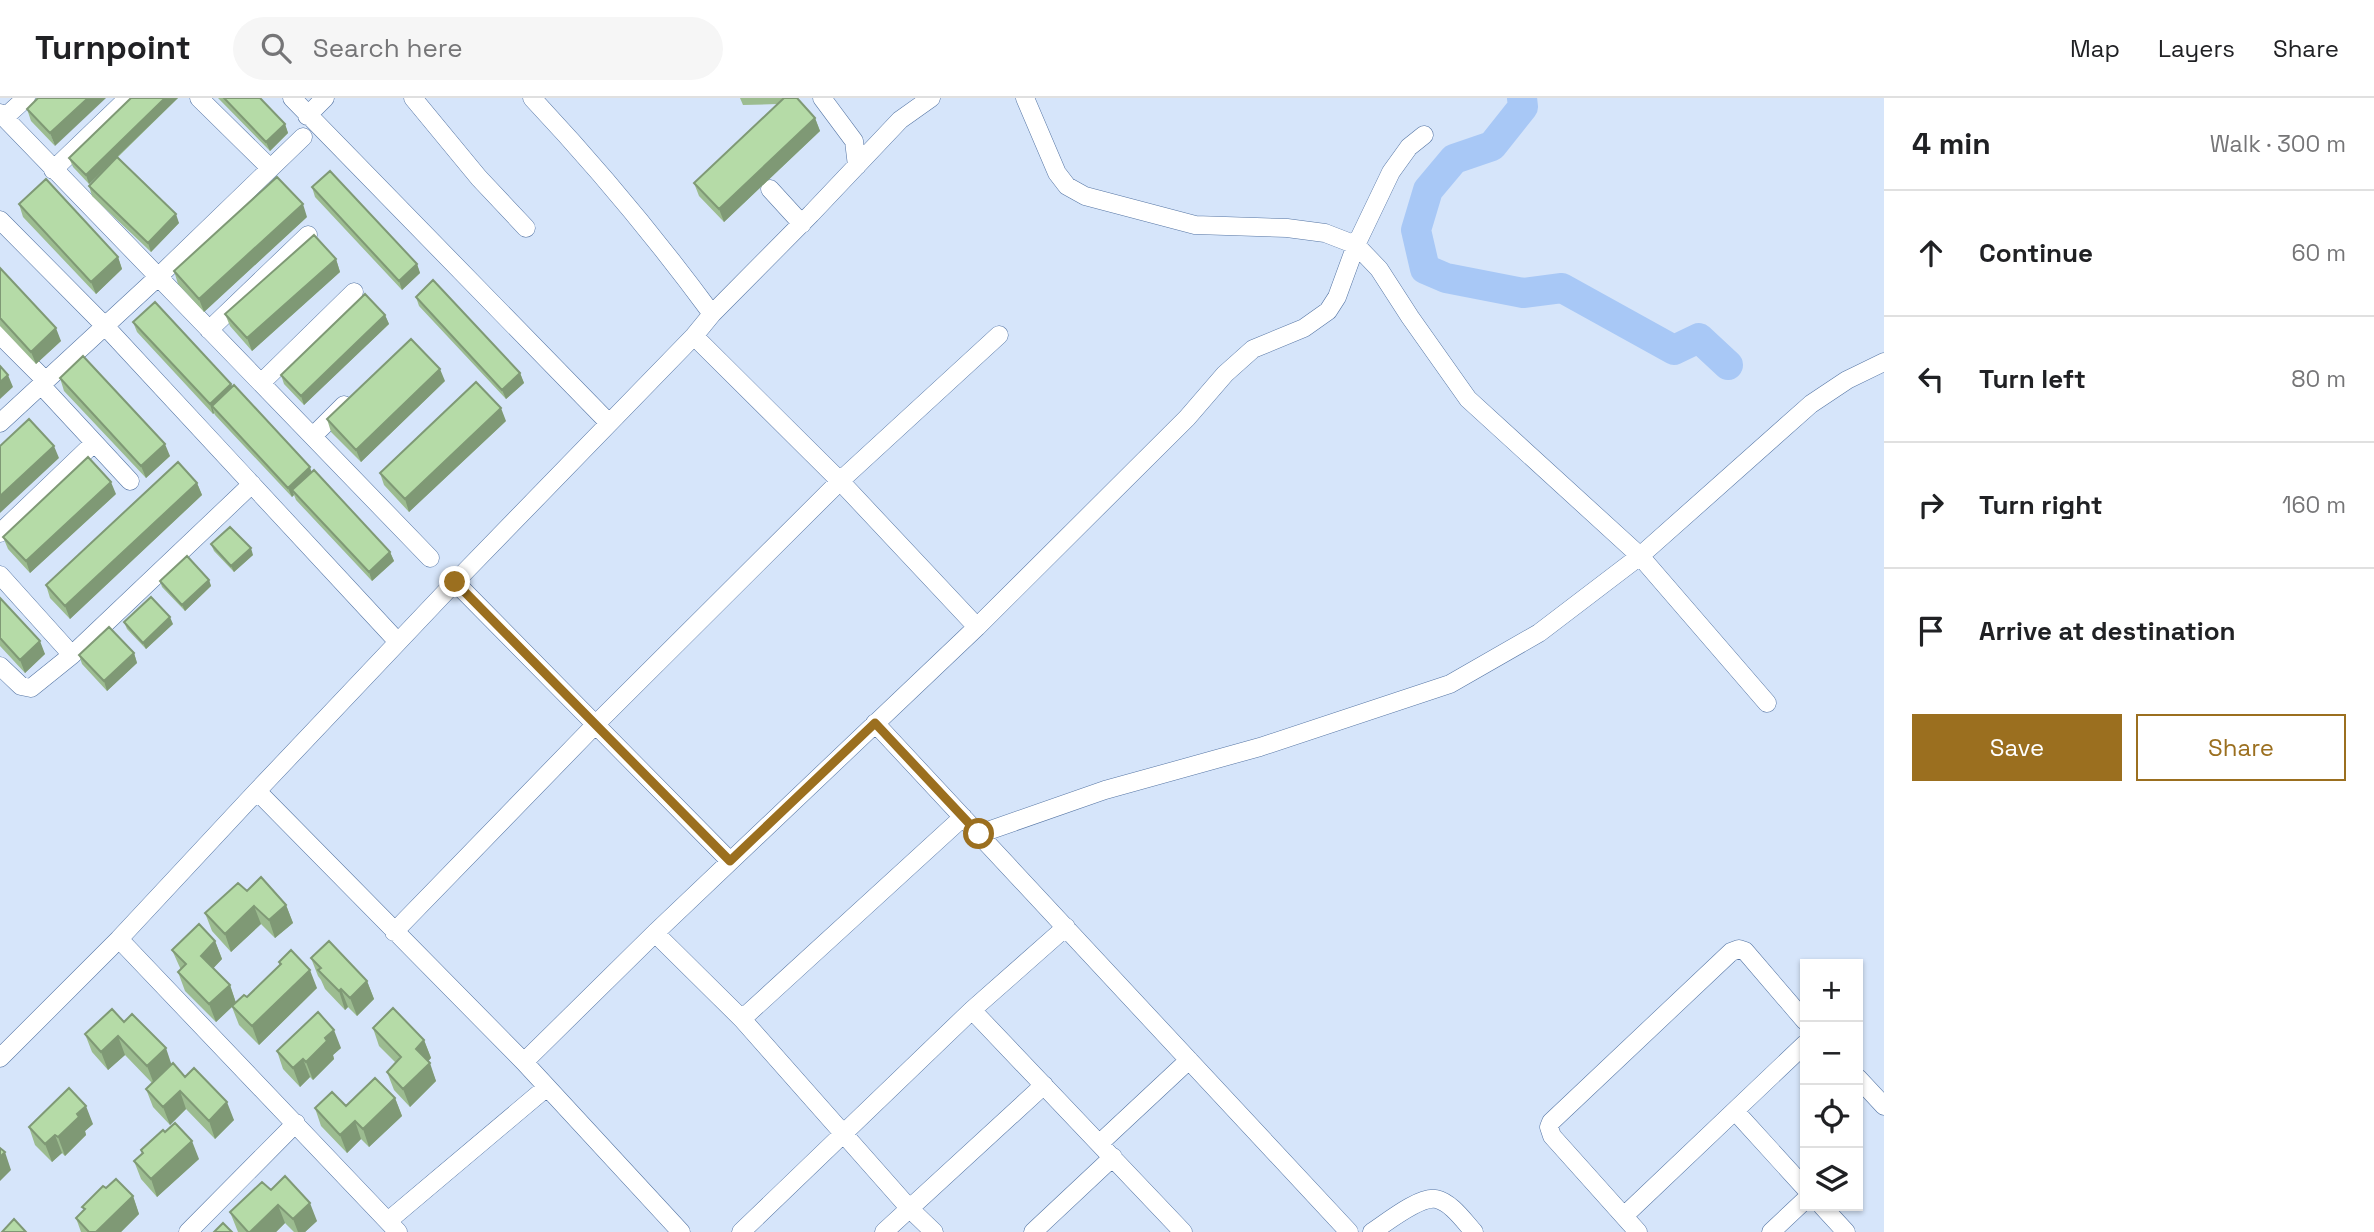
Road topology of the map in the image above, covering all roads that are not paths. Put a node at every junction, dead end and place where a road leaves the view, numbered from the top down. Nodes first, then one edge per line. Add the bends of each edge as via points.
1 (26, 98) edge
2 (128, 98) edge
3 (199, 98) edge
4 (292, 98) edge
5 (325, 98) edge
6 (414, 98) edge
7 (532, 98) edge
8 (822, 98) edge
9 (931, 98) edge
10 (1025, 98) edge
11 (2, 115) edge
12 (307, 116) junction
13 (1424, 135) dead end
14 (303, 138) dead end
15 (857, 166) junction
16 (270, 168) junction
17 (53, 170) junction
18 (771, 189) dead end
19 (0, 220) edge
20 (802, 224) junction
21 (526, 228) dead end
22 (307, 235) dead end
23 (1356, 245) junction
24 (158, 277) junction
25 (354, 292) dead end
26 (712, 314) junction
27 (105, 326) junction
28 (209, 330) junction
29 (0, 335) edge
30 (999, 335) dead end
31 (694, 336) junction
32 (1884, 362) edge
33 (43, 383) junction
34 (261, 383) junction
35 (358, 391) edge
36 (0, 423) edge
37 (609, 423) junction
38 (313, 436) junction
39 (94, 443) junction
40 (130, 481) dead end
41 (840, 481) junction
42 (252, 484) junction
43 (0, 533) edge
44 (1640, 556) junction
45 (430, 558) dead end
46 (0, 575) edge
47 (455, 582) junction
48 (977, 627) junction
49 (398, 642) junction
50 (72, 655) junction
51 (0, 666) edge
52 (1767, 703) dead end
53 (875, 723) junction
54 (596, 724) junction
55 (257, 791) junction
56 (963, 817) junction
57 (979, 834) junction
58 (730, 861) junction
59 (1066, 928) junction
60 (394, 932) junction
61 (654, 933) junction
62 (119, 939) junction
63 (972, 1010) junction
64 (1800, 1014) edge
65 (742, 1019) junction
66 (1800, 1049) edge
67 (0, 1058) edge
68 (1189, 1060) junction
69 (524, 1062) junction
70 (1863, 1083) edge
71 (1044, 1085) junction
72 (547, 1087) junction
73 (1884, 1106) edge
74 (1735, 1111) junction
75 (296, 1123) junction
76 (844, 1133) junction
77 (1100, 1143) junction
78 (1113, 1157) junction
79 (1800, 1182) edge
80 (1800, 1205) edge
81 (910, 1209) junction
82 (1827, 1211) edge
83 (1624, 1216) junction
84 (393, 1226) edge
85 (670, 1228) edge
86 (1172, 1228) edge
87 (188, 1232) edge
88 (741, 1232) edge
89 (884, 1232) edge
90 (934, 1232) edge
91 (1033, 1232) edge
92 (1349, 1232) edge
93 (1372, 1232) edge
94 (1474, 1232) edge
95 (1638, 1232) edge
96 (1771, 1232) edge
97 (1846, 1232) edge

1 - 11 street
2 - 17 street
3 - 16 street
4 - 12 street
5 - 12 street
6 - 21 street
7 - 26 street via 667,252
8 - 15 street via 854,141
9 - 15 street via 900,120
10 - 23 street via 1057,173 1067,186 1085,195 1195,225 1287,228 1325,233
11 - 17 street
12 - 37 street
13 - 23 street via 1391,172
14 - 16 street
15 - 20 street
16 - 24 street
17 - 24 street
18 - 20 street
19 - 27 street
20 - 26 street
22 - 28 street
23 - 44 street via 1379,269 1468,399
23 - 48 street via 1328,312 1244,356
24 - 27 street
24 - 28 street
25 - 34 street
26 - 31 street
27 - 33 street
27 - 42 street
28 - 34 street
29 - 33 street
30 - 41 street
31 - 37 street
31 - 41 street
32 - 44 street via 1811,404
33 - 36 street
33 - 39 street
34 - 38 street
35 - 38 street
37 - 47 street
38 - 45 street via 370,485
39 - 40 street
39 - 43 street
41 - 48 street
41 - 54 street
42 - 49 street
42 - 50 street
44 - 52 street
44 - 57 street via 1539,633 1450,684 1260,747 1105,790
46 - 50 street
47 - 49 street
47 - 54 street
48 - 53 street
49 - 55 street
50 - 51 street via 31,688 20,686
53 - 56 street
53 - 58 street
54 - 58 street
54 - 60 street
55 - 60 street
55 - 62 street
56 - 57 street
56 - 65 street
57 - 59 street
58 - 61 street
59 - 63 street
59 - 68 street
60 - 69 street
61 - 65 street
61 - 69 street
62 - 67 street
62 - 75 street
63 - 71 street
63 - 76 street
64 - 83 street via 1745,951 1731,951 1551,1122 1552,1136
65 - 76 street
66 - 74 street
68 - 77 street
68 - 92 street
69 - 72 street
70 - 73 street
71 - 77 street
71 - 81 street
72 - 84 street
72 - 85 street
74 - 79 street
74 - 83 street
75 - 84 street
75 - 87 street
76 - 81 street
76 - 88 street
77 - 78 street
78 - 86 street
78 - 91 street
80 - 96 street
81 - 89 street
81 - 90 street
82 - 97 street
83 - 95 street
93 - 94 street via 1422,1200 1437,1199

